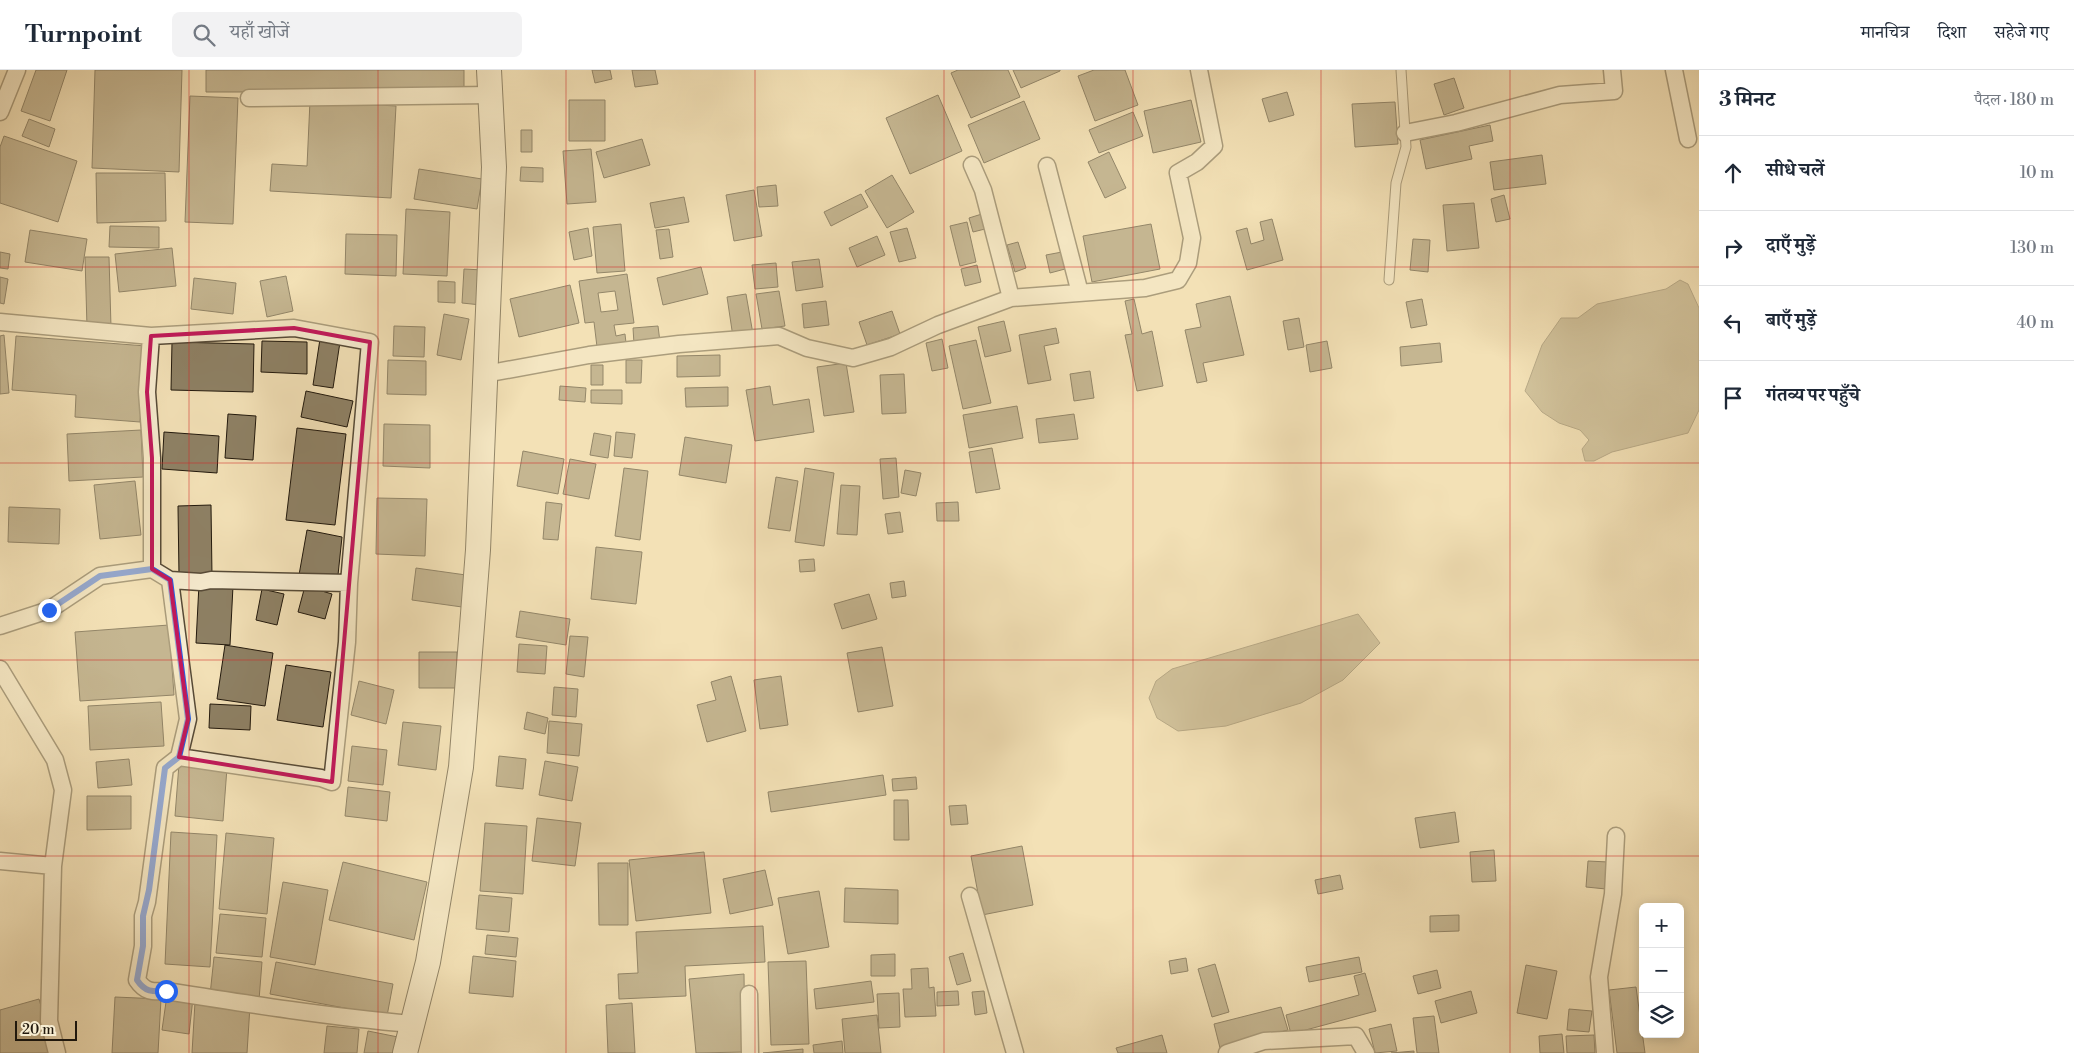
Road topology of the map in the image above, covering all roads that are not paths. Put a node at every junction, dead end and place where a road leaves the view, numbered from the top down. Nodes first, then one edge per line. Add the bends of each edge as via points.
1 (17, 70) edge
2 (489, 70) edge
3 (1199, 70) edge
4 (1401, 70) edge
5 (1612, 70) edge
6 (1674, 70) edge
7 (490, 95) junction
8 (249, 98) dead end
9 (0, 112) edge
10 (1405, 133) junction
11 (1694, 138) edge
12 (972, 165) dead end
13 (1047, 166) dead end
14 (1389, 280) dead end
15 (1080, 293) junction
16 (1011, 298) junction
17 (0, 322) edge
18 (151, 336) junction
19 (486, 374) junction
20 (152, 569) junction
21 (170, 580) junction
22 (349, 583) junction
23 (0, 626) edge
24 (0, 669) edge
25 (179, 757) junction
26 (1616, 836) dead end
27 (0, 861) edge
28 (53, 866) junction
29 (970, 896) dead end
30 (749, 994) dead end
31 (412, 1024) junction
32 (57, 1053) edge
33 (405, 1053) edge
34 (750, 1053) edge
35 (1015, 1053) edge
36 (1227, 1053) edge
37 (1366, 1053) edge
38 (1604, 1053) edge

1 - 9 street
2 - 7 street
3 - 15 street via 1214,146 1197,162 1178,173 1192,238 1188,263 1178,280 1146,288
4 - 10 lane
5 - 10 street via 1614,91 1560,95
6 - 11 street
7 - 8 street
7 - 19 street via 494,167
10 - 14 lane via 1406,147 1396,183
12 - 16 street via 984,190
13 - 15 street
15 - 16 street
16 - 19 street via 938,325 892,347 853,358 807,348 779,336 588,355
17 - 18 street
18 - 20 street via 147,392 152,458
18 - 22 street via 294,328 370,342
19 - 31 street via 478,550 460,768 428,962
20 - 21 street
20 - 23 street via 100,576 49,610
21 - 22 street
21 - 25 street via 188,719
22 - 25 street via 347,642 332,782
24 - 28 street via 55,760 63,790
25 - 31 street via 165,768 142,926 143,946 137,980 142,987 150,992 166,991 345,1019
26 - 38 street via 1613,894 1599,977
27 - 28 street
28 - 32 street via 49,1021
29 - 35 street
30 - 34 street
31 - 33 street
36 - 37 street via 1264,1042 1356,1036

